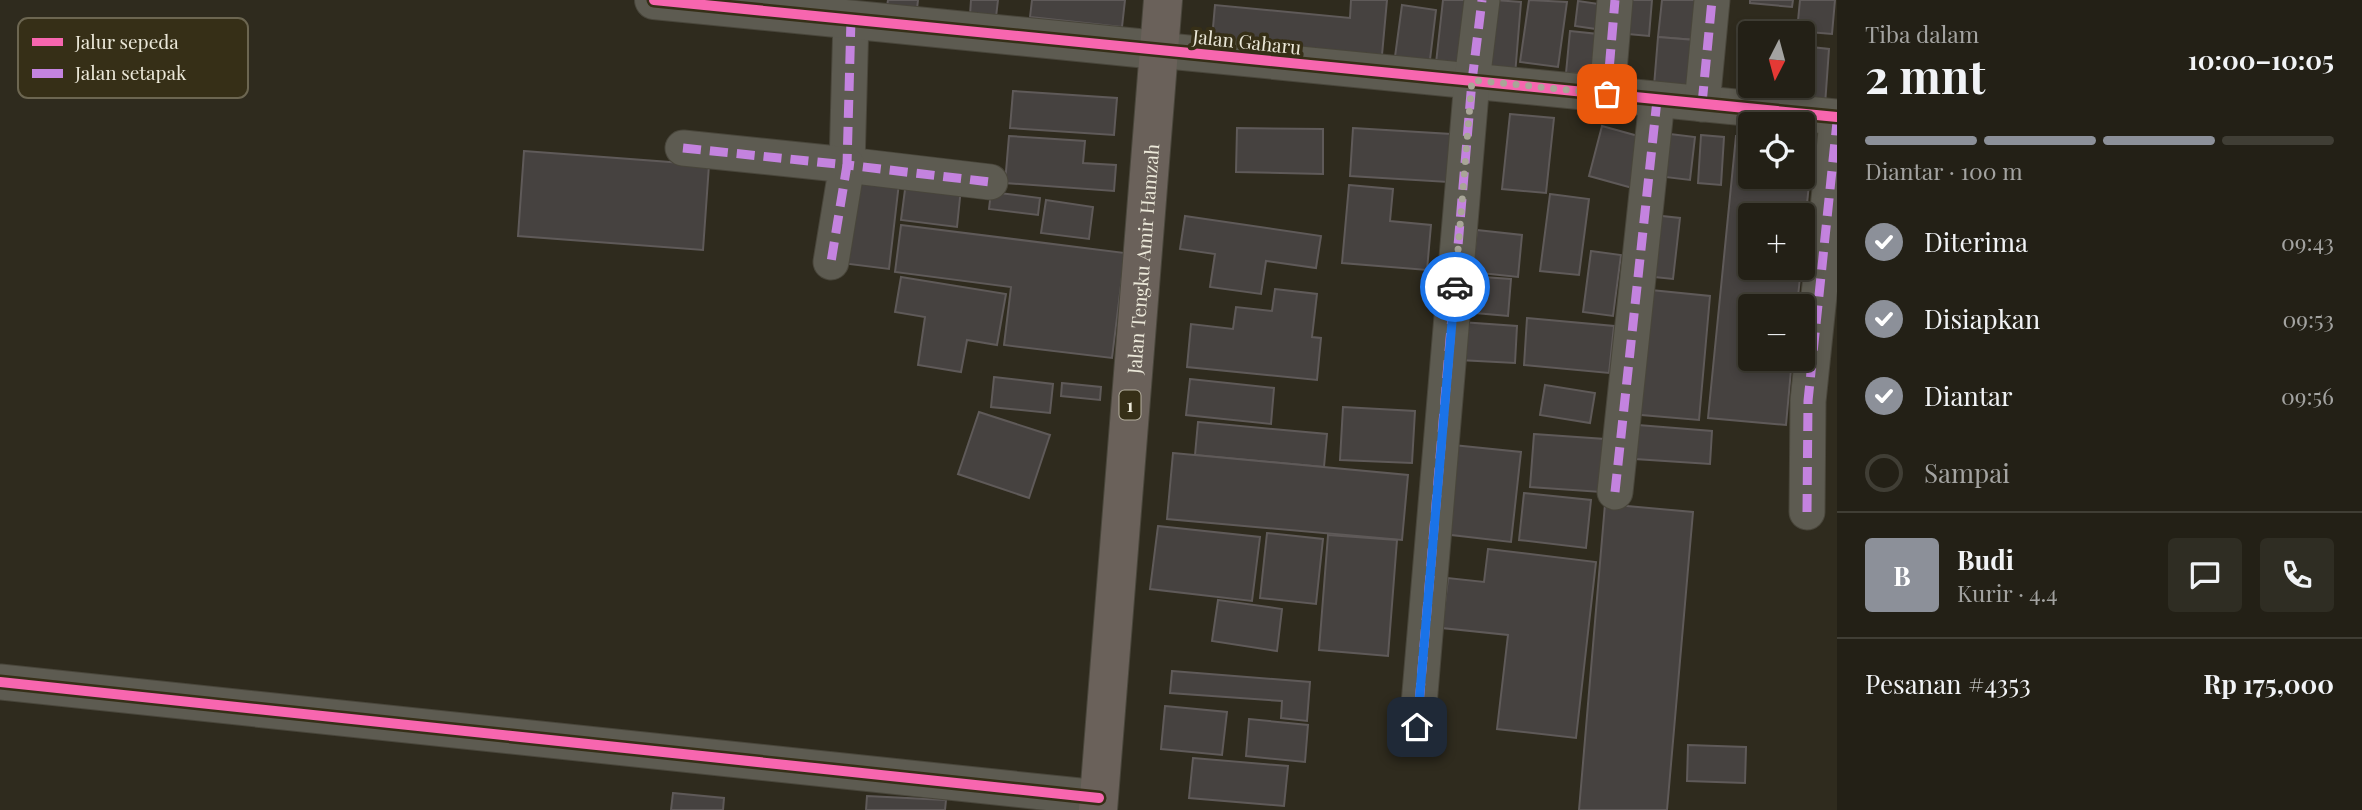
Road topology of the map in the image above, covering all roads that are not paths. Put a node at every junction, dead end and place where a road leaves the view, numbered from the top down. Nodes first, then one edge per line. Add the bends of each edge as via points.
1 (654, 0) edge
2 (1163, 0) edge
3 (1482, 0) edge
4 (1615, 0) edge
5 (1712, 0) edge
6 (851, 19) junction
7 (1158, 50) junction
8 (1472, 80) junction
9 (1607, 94) junction
10 (1657, 100) junction
11 (1702, 104) junction
12 (1837, 120) edge
13 (683, 148) dead end
14 (847, 165) junction
15 (990, 182) dead end
16 (831, 262) dead end
17 (1615, 492) dead end
18 (1807, 512) dead end
19 (0, 682) edge
20 (1417, 727) dead end
21 (1099, 804) edge

1 - 6 street, Jalan Gaharu
2 - 7 main road, Jalan Tengku Amir Hamzah / 1
3 - 8 street
4 - 9 street
5 - 11 street
6 - 7 street, Jalan Gaharu
6 - 14 street
7 - 8 street, Jalan Gaharu
7 - 21 main road, Jalan Tengku Amir Hamzah / 1
8 - 9 street, Jalan Gaharu
8 - 20 street
9 - 10 street, Jalan Gaharu
10 - 11 street, Jalan Gaharu
10 - 17 street
11 - 12 street, Jalan Gaharu
12 - 18 street via 1808,401
13 - 14 street
14 - 15 street
14 - 16 street
19 - 21 street

